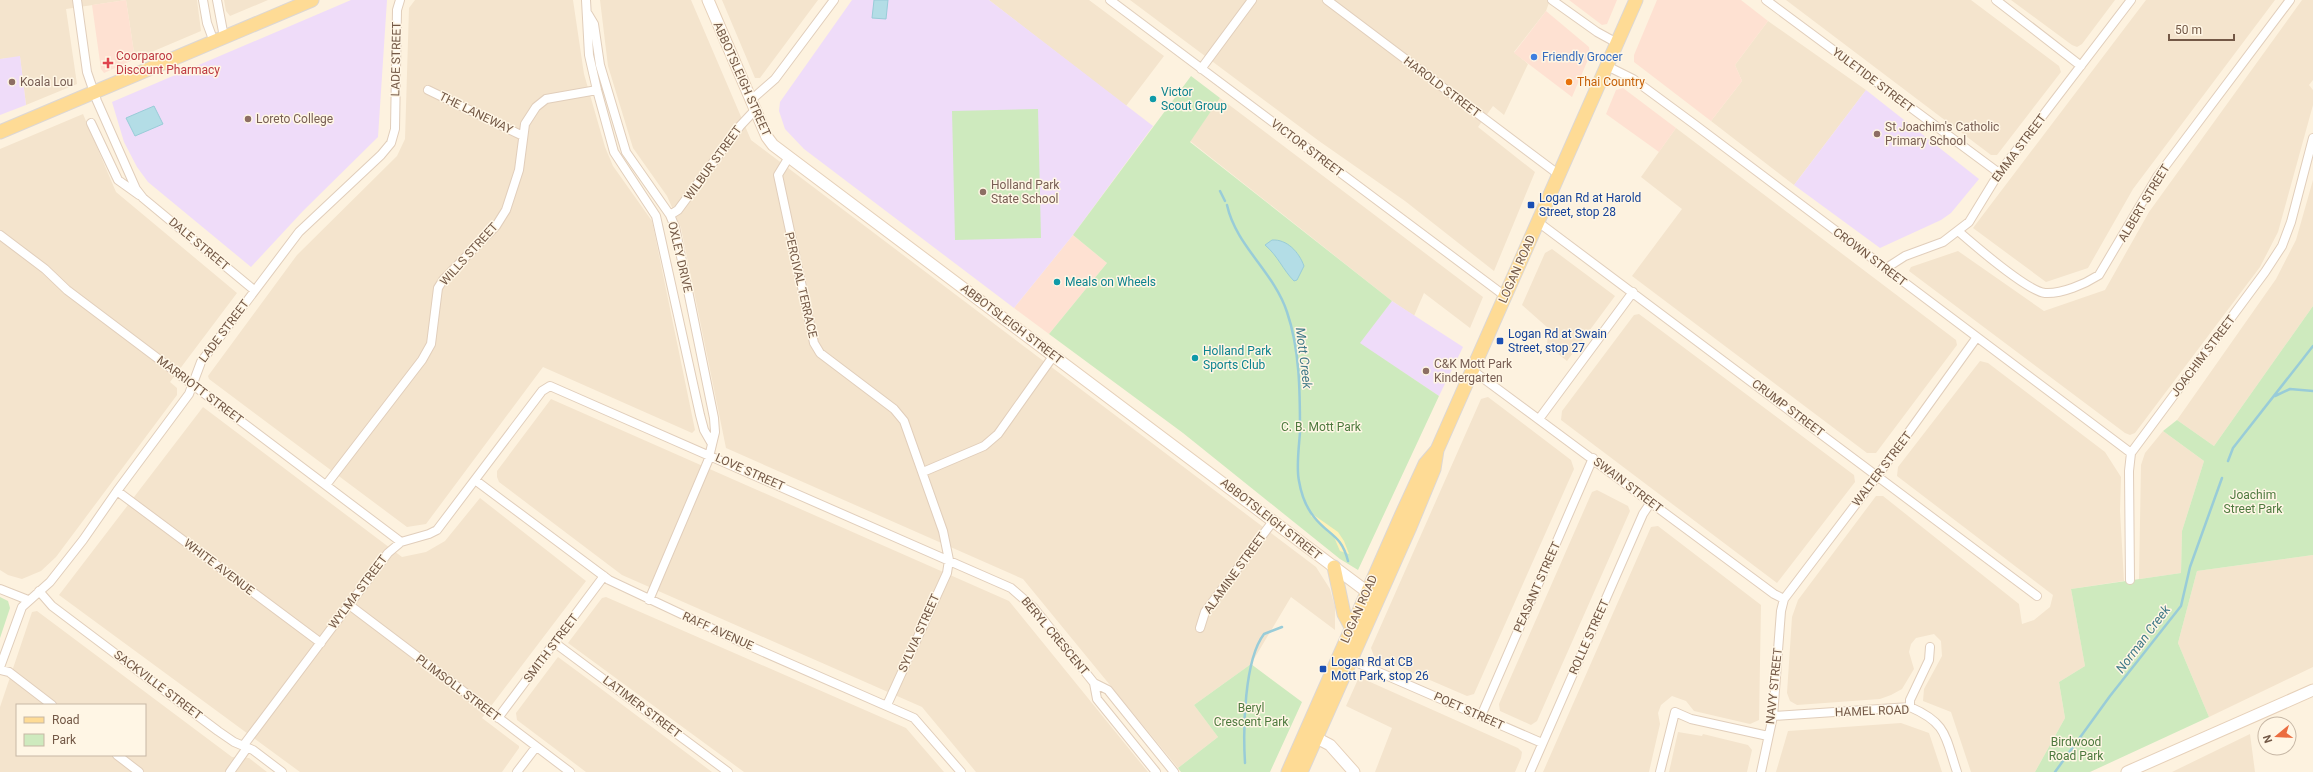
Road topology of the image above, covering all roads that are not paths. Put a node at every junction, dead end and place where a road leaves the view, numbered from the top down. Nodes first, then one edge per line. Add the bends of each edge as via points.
1 (77, 0) edge
2 (203, 0) edge
3 (217, 0) edge
4 (312, 0) edge
5 (393, 0) edge
6 (400, 0) edge
7 (586, 0) edge
8 (708, 0) edge
9 (834, 0) edge
10 (1111, 0) edge
11 (1252, 0) edge
12 (1326, 0) edge
13 (1552, 0) edge
14 (1636, 0) edge
15 (1766, 0) edge
16 (1996, 0) edge
17 (2131, 0) edge
18 (2290, 0) edge
19 (292, 4) edge
20 (397, 10) junction
21 (588, 14) junction
22 (219, 39) junction
23 (1617, 43) junction
24 (1607, 66) junction
25 (2081, 66) junction
26 (1201, 69) junction
27 (428, 90) dead end
28 (596, 90) junction
29 (94, 92) junction
30 (751, 100) junction
31 (755, 110) junction
32 (91, 123) dead end
33 (0, 132) edge
34 (523, 136) junction
35 (2313, 138) edge
36 (790, 157) junction
37 (1558, 174) junction
38 (1999, 174) junction
39 (143, 198) junction
40 (670, 215) junction
41 (1538, 222) junction
42 (1958, 231) junction
43 (0, 235) edge
44 (1888, 271) junction
45 (254, 290) junction
46 (1633, 292) junction
47 (1505, 296) junction
48 (1977, 337) junction
49 (1054, 355) junction
50 (1472, 370) junction
51 (192, 384) junction
52 (550, 386) joint
53 (1539, 419) junction
54 (712, 444) junction
55 (1437, 450) junction
56 (2131, 453) junction
57 (710, 455) junction
58 (1593, 458) junction
59 (923, 472) junction
60 (1878, 475) junction
61 (475, 480) junction
62 (326, 485) junction
63 (117, 491) junction
64 (1651, 502) junction
65 (1274, 520) junction
66 (401, 542) junction
67 (949, 560) junction
68 (1334, 567) junction
69 (604, 576) junction
70 (2130, 580) dead end
71 (0, 589) edge
72 (39, 591) junction
73 (1367, 592) junction
74 (2037, 596) dead end
75 (1784, 599) junction
76 (28, 600) junction
77 (648, 600) junction
78 (1378, 600) junction
79 (348, 604) junction
80 (1351, 627) junction
81 (1200, 628) dead end
82 (321, 643) junction
83 (555, 643) junction
84 (1930, 647) dead end
85 (1351, 660) junction
86 (0, 668) edge
87 (1094, 683) junction
88 (2313, 690) edge
89 (51, 704) edge
90 (887, 705) junction
91 (1910, 707) junction
92 (1481, 716) junction
93 (1772, 716) junction
94 (498, 718) junction
95 (1305, 732) junction
96 (1768, 736) junction
97 (1317, 738) junction
98 (1542, 743) junction
99 (245, 747) junction
100 (536, 747) junction
101 (118, 756) edge
102 (140, 772) edge
103 (230, 772) edge
104 (282, 772) edge
105 (517, 772) edge
106 (570, 772) edge
107 (728, 772) edge
108 (961, 772) edge
109 (1156, 772) edge
110 (1174, 772) edge
111 (1288, 772) edge
112 (1302, 772) edge
113 (1354, 772) edge
114 (1530, 772) edge
115 (1660, 772) edge
116 (1761, 772) edge
117 (1956, 772) edge
118 (2127, 772) edge

1 - 29 street, DALE STREET via 87,70
2 - 22 street via 207,24
3 - 22 street
4 - 19 main road
5 - 20 street, LADE STREET
6 - 20 street, LADE STREET
7 - 21 street, OXLEY DRIVE
8 - 30 street, ABBOTSLEIGH STREET
9 - 30 street via 775,79
10 - 26 street, VICTOR STREET
11 - 26 street
12 - 37 street, HAROLD STREET
13 - 23 street via 1589,28
14 - 23 main road, LOGAN ROAD
15 - 38 street, YULETIDE STREET
16 - 25 street
17 - 25 street, EMMA STREET
18 - 42 street, ALBERT STREET via 2157,177 2099,275 2058,292 2044,293 2028,286
19 - 22 main road
20 - 45 street, LADE STREET via 395,129 391,143 300,232
21 - 28 street, OXLEY DRIVE via 586,29
21 - 40 street, OXLEY DRIVE via 594,24 600,65 626,152
22 - 29 main road
23 - 24 main road, LOGAN ROAD
24 - 37 main road, LOGAN ROAD
24 - 44 street, CROWN STREET via 1640,84
25 - 38 street, EMMA STREET
26 - 47 street, VICTOR STREET
27 - 34 street, THE LANEWAY
28 - 34 street, WILLS STREET via 546,99 536,107 526,124
28 - 54 street, OXLEY DRIVE via 614,152 656,216 700,415 704,430
29 - 33 main road
29 - 39 street, DALE STREET via 134,186
30 - 31 street, ABBOTSLEIGH STREET
31 - 36 street, ABBOTSLEIGH STREET via 767,137
31 - 40 street, WILBUR STREET via 740,126 678,210
32 - 39 street, DALE STREET via 118,180
34 - 62 street, WILLS STREET via 519,170 506,210 496,226 451,270 438,288 431,344 422,360
35 - 56 street, JOACHIM STREET via 2291,222 2282,246
36 - 49 street, ABBOTSLEIGH STREET
36 - 59 street, PERCIVAL TERRACE via 778,175 814,343 820,353 894,409 904,421
37 - 41 main road, LOGAN ROAD
38 - 42 street, EMMA STREET via 1969,222
39 - 45 street, DALE STREET
40 - 54 street, OXLEY DRIVE via 675,227 714,418 715,432
41 - 46 street, CRUMP STREET
41 - 47 main road, LOGAN ROAD
42 - 44 street, EMMA STREET via 1943,242 1904,256 1891,265
43 - 51 street, MARRIOTT STREET via 45,269 71,293
44 - 48 street, CROWN STREET
45 - 51 street, LADE STREET via 198,366
46 - 53 street
46 - 60 street, CRUMP STREET
47 - 50 main road, LOGAN ROAD
48 - 56 street, CROWN STREET
48 - 60 street, WALTER STREET
49 - 59 street via 998,434 984,446
49 - 65 street, ABBOTSLEIGH STREET
50 - 53 street, SWAIN STREET
50 - 55 main road, LOGAN ROAD
51 - 62 street, MARRIOTT STREET
51 - 63 street, LADE STREET via 189,394
52 - 57 street, LOVE STREET
52 - 61 street, WYLMA STREET via 542,391
53 - 58 street, SWAIN STREET
54 - 57 street, OXLEY DRIVE
55 - 73 main road, LOGAN ROAD via 1422,470
55 - 78 main road, LOGAN ROAD via 1434,468
56 - 70 street
57 - 67 street, LOVE STREET
57 - 77 street, OXLEY DRIVE
58 - 64 street, SWAIN STREET
58 - 92 street, PEASANT STREET
59 - 67 street, PERCIVAL TERRACE
60 - 74 street, CRUMP STREET
60 - 75 street, WALTER STREET
61 - 66 street, WYLMA STREET via 437,530
61 - 69 street, RAFF AVENUE
62 - 66 street, MARRIOTT STREET
63 - 72 street, LADE STREET via 50,582
63 - 82 street, WHITE AVENUE
64 - 75 street, SWAIN STREET
64 - 98 street, ROLLE STREET via 1640,521
65 - 68 street, ABBOTSLEIGH STREET
65 - 81 street, ALAMINE STREET via 1205,612
66 - 79 street, WYLMA STREET via 388,553
67 - 87 street, BERYL CRESCENT via 1011,588 1022,596
67 - 90 street, SYLVIA STREET via 947,572
68 - 73 street, ABBOTSLEIGH STREET
68 - 80 main road via 1344,614
69 - 77 street, RAFF AVENUE
69 - 83 street, SMITH STREET
71 - 76 street
72 - 76 street, LADE STREET
72 - 99 street, SACKVILLE STREET via 44,599 59,611 218,731
73 - 78 street, ABBOTSLEIGH STREET
73 - 80 main road, LOGAN ROAD
75 - 93 street, NAVY STREET
76 - 86 street, LADE STREET via 14,625
77 - 90 street, RAFF AVENUE
78 - 85 main road, LOGAN ROAD
79 - 82 street, WYLMA STREET
79 - 94 street, PLIMSOLL STREET
80 - 95 main road, LOGAN ROAD
82 - 99 street, WYLMA STREET
83 - 94 street, SMITH STREET
83 - 107 street, LATIMER STREET
84 - 91 street via 1929,660 1910,700
85 - 92 street, POET STREET
85 - 97 main road, LOGAN ROAD
86 - 89 street
87 - 109 street, BERYL CRESCENT via 1097,699
87 - 110 street, BERYL CRESCENT via 1108,690
88 - 118 street
90 - 108 street, RAFF AVENUE via 914,718
91 - 93 street, HAMEL ROAD
91 - 117 street, HAMEL ROAD via 1930,717 1942,727
92 - 98 street, POET STREET
93 - 96 street, NAVY STREET
94 - 100 street, PLIMSOLL STREET
95 - 97 street
95 - 111 main road, LOGAN ROAD
96 - 115 street via 1691,719 1675,712
96 - 116 street, NAVY STREET
97 - 112 main road, LOGAN ROAD
97 - 113 street via 1338,752
98 - 114 street, ROLLE STREET
99 - 103 street, WYLMA STREET
99 - 104 street, SACKVILLE STREET
100 - 105 street
100 - 106 street, PLIMSOLL STREET
101 - 102 street

